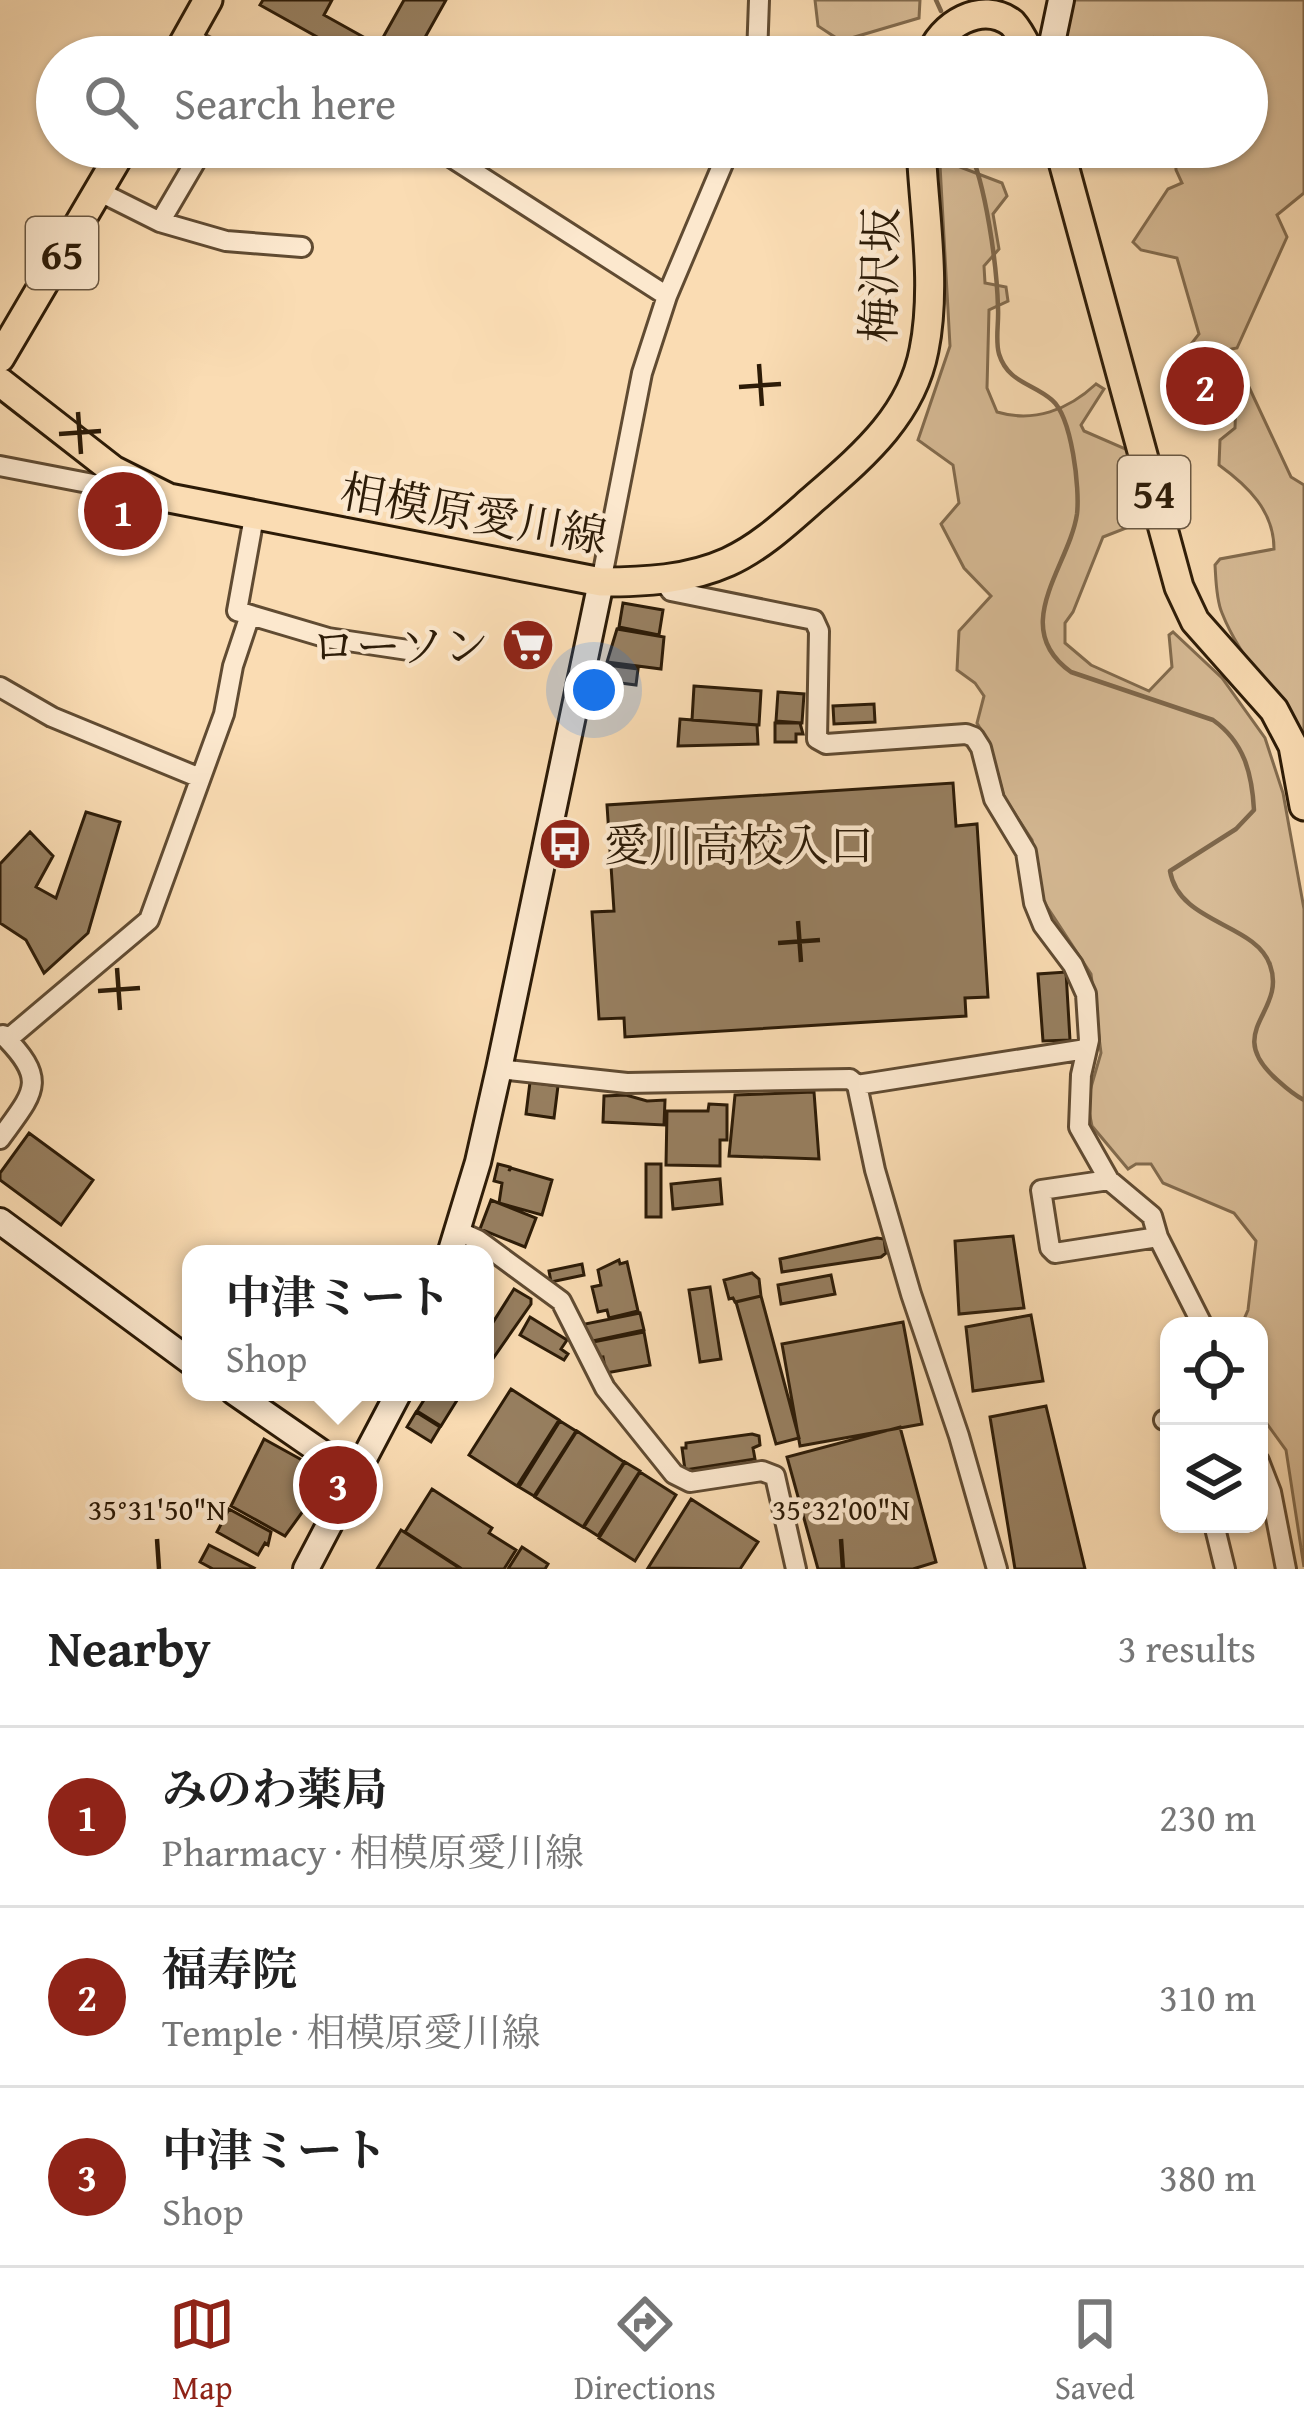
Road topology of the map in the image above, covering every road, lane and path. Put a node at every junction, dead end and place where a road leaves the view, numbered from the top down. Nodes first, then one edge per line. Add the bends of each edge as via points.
1 (208, 0) edge
2 (759, 0) edge
3 (1060, 0) edge
4 (188, 36) edge
5 (758, 36) edge
6 (939, 36) edge
7 (1021, 36) edge
8 (1053, 36) edge
9 (112, 168) edge
10 (192, 168) edge
11 (469, 168) edge
12 (721, 168) edge
13 (922, 168) edge
14 (1065, 168) edge
15 (98, 191) junction
16 (160, 222) junction
17 (302, 247) dead end
18 (667, 296) junction
19 (0, 358) edge
20 (0, 382) edge
21 (906, 401) joint
22 (0, 466) edge
23 (141, 485) junction
24 (254, 517) junction
25 (663, 580) junction
26 (601, 582) junction
27 (250, 615) junction
28 (408, 650) dead end
29 (0, 687) edge
30 (200, 778) junction
31 (1304, 806) edge
32 (4, 1035) edge
33 (1086, 1049) junction
34 (499, 1069) junction
35 (857, 1085) junction
36 (0, 1139) edge
37 (1109, 1180) junction
38 (1041, 1190) junction
39 (1020, 1193) dead end
40 (0, 1221) edge
41 (1158, 1237) junction
42 (454, 1243) edge
43 (485, 1245) edge
44 (494, 1252) edge
45 (1198, 1317) edge
46 (182, 1355) edge
47 (247, 1401) edge
48 (395, 1401) edge
49 (357, 1477) junction
50 (1268, 1486) edge
51 (1213, 1533) edge
52 (306, 1569) edge
53 (796, 1569) edge
54 (997, 1569) edge
55 (1225, 1569) edge
56 (1286, 1569) edge

1 - 4 main road
2 - 5 street
3 - 8 street
6 - 7 main road via 962,15 993,12
9 - 15 main road, 65
10 - 16 street
11 - 18 street
12 - 18 street
13 - 21 main road, 梅沢坂 via 927,325
14 - 31 main road, 54 via 1179,587 1195,621 1274,710 1293,746
15 - 16 street
15 - 19 main road, 65
16 - 17 street via 226,241
18 - 26 street via 642,373
20 - 23 main road, 相模原愛川線
21 - 25 main road, 相模原愛川線 via 875,445 772,535 728,562
22 - 23 street
23 - 24 main road, 相模原愛川線
24 - 26 main road, 相模原愛川線
24 - 27 street via 237,611
25 - 26 main road, 相模原愛川線
25 - 33 street via 671,591 814,620 817,739 826,745 974,737 994,800 1026,852 1034,903 1086,994
26 - 34 street
27 - 28 street
27 - 30 street
29 - 30 street
30 - 32 street via 149,920
32 - 36 street via 27,1059 32,1083
33 - 35 street
33 - 37 street via 1078,1127
34 - 35 street via 627,1083
34 - 42 street
35 - 54 street via 875,1170
37 - 38 street
37 - 41 street via 1152,1216
38 - 39 street
38 - 41 street via 1055,1253
40 - 46 street
41 - 45 street
42 - 43 street
44 - 53 street via 561,1300 605,1388 674,1474 690,1482 775,1476
47 - 49 street
48 - 49 street
49 - 52 street
50 - 56 street
51 - 55 street

